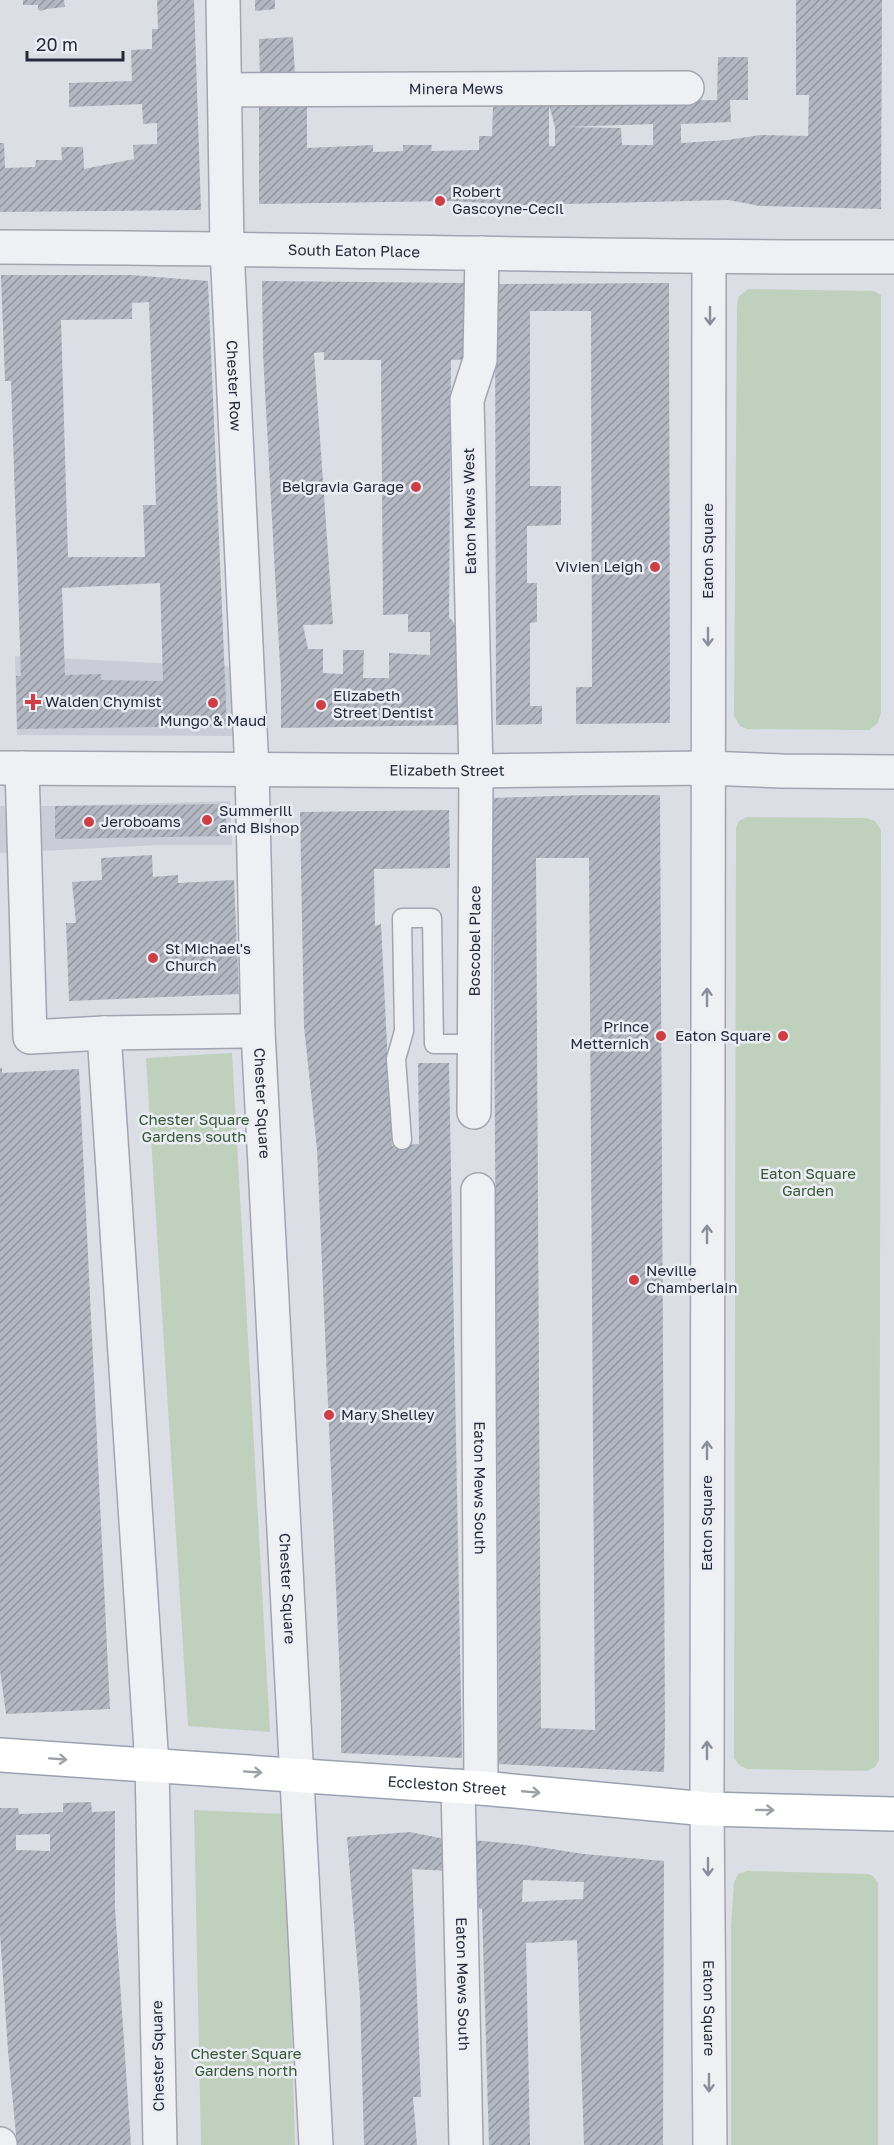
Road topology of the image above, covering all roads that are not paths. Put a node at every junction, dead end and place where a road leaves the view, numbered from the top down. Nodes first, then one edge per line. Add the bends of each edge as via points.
1 (223, 0) edge
2 (687, 88) dead end
3 (225, 90) junction
4 (0, 247) edge
5 (227, 248) junction
6 (482, 253) junction
7 (894, 257) edge
8 (709, 258) junction
9 (6, 766) edge
10 (707, 768) junction
11 (252, 770) junction
12 (476, 771) junction
13 (894, 772) edge
14 (258, 1031) junction
15 (104, 1033) junction
16 (474, 1044) junction
17 (474, 1112) dead end
18 (402, 1140) dead end
19 (478, 1190) dead end
20 (0, 1755) edge
21 (152, 1765) junction
22 (297, 1775) junction
23 (469, 1787) junction
24 (707, 1809) junction
25 (894, 1814) edge
26 (160, 2145) edge
27 (316, 2145) edge
28 (466, 2145) edge
29 (710, 2145) edge

1 - 3 street, Chester Row
2 - 3 street, Minera Mews
3 - 5 street, Chester Row
4 - 5 street, South Eaton Place
5 - 6 street, South Eaton Place
5 - 11 street, Chester Row
6 - 8 street, South Eaton Place
6 - 12 street, Eaton Mews West via 480,360 467,400
7 - 8 street
8 -> 10 street, Eaton Square
9 - 11 street, Elizabeth Street
9 - 15 street, Chester Square via 30,1037
10 - 12 street, Elizabeth Street
10 - 13 street, Elizabeth Street
24 -> 10 street, Eaton Square
11 - 12 street, Elizabeth Street
11 - 14 street, Chester Square
12 - 16 street, Boscobel Place
14 - 15 street, Chester Square
14 - 22 street, Chester Square
15 - 21 street, Chester Square
16 - 17 street, Boscobel Place
16 - 18 lane via 434,1044 432,918 402,918 404,1031 396,1059
19 - 23 street, Eaton Mews South
20 -> 21 main road, Eccleston Street
21 -> 22 main road, Eccleston Street
21 - 26 street, Chester Square
22 - 23 main road, Eccleston Street
22 - 27 street, Chester Square
23 -> 24 main road, Eccleston Street
23 - 28 street, Eaton Mews South
24 -> 25 main road, Eccleston Street
24 -> 29 street, Eaton Square

